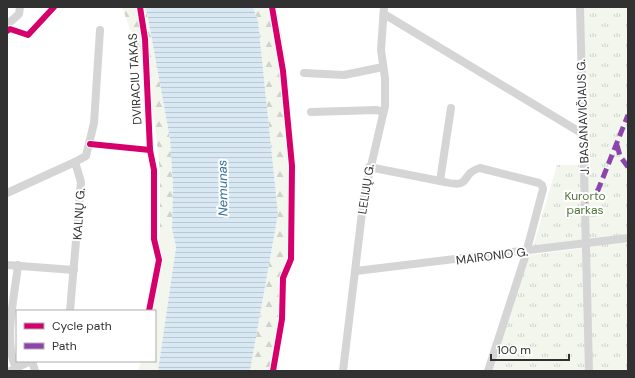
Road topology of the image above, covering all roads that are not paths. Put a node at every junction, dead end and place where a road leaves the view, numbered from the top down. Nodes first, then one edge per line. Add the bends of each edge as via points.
1 (20, 7) edge
2 (580, 7) edge
3 (384, 10) edge
4 (7, 25) edge
5 (100, 30) dead end
6 (384, 67) junction
7 (304, 73) dead end
8 (451, 108) dead end
9 (311, 112) dead end
10 (383, 112) junction
11 (583, 134) junction
12 (75, 162) junction
13 (369, 167) junction
14 (440, 181) junction
15 (7, 193) edge
16 (628, 238) edge
17 (587, 243) junction
18 (526, 252) junction
19 (7, 265) edge
20 (18, 265) junction
21 (74, 270) junction
22 (356, 271) junction
23 (70, 310) edge
24 (29, 362) edge
25 (13, 370) edge
26 (343, 371) edge
27 (488, 371) edge
28 (589, 371) edge

1 - 4 street via 19,14
2 - 11 street, J. BASANAVIČIAUS G.
3 - 6 street, LELIJŲ G. via 381,50
3 - 11 street
5 - 12 street via 94,123 86,156
6 - 7 street via 344,75
6 - 10 street, LELIJŲ G.
8 - 14 street
9 - 10 street
10 - 13 street, LELIJŲ G.
11 - 17 street, J. BASANAVIČIAUS G.
12 - 15 street
12 - 21 street, KALNŲ G. via 82,182
13 - 14 street
13 - 22 street, LELIJŲ G.
14 - 18 street via 459,185 480,168 542,185
16 - 17 street, MAIRONIO G.
17 - 18 street, MAIRONIO G.
17 - 28 street, J. BASANAVIČIAUS G.
18 - 22 street, MAIRONIO G.
18 - 27 street
19 - 20 street
20 - 21 street
20 - 25 street via 10,338
21 - 23 street, KALNŲ G.
22 - 26 street, LELIJŲ G.
24 - 25 street

